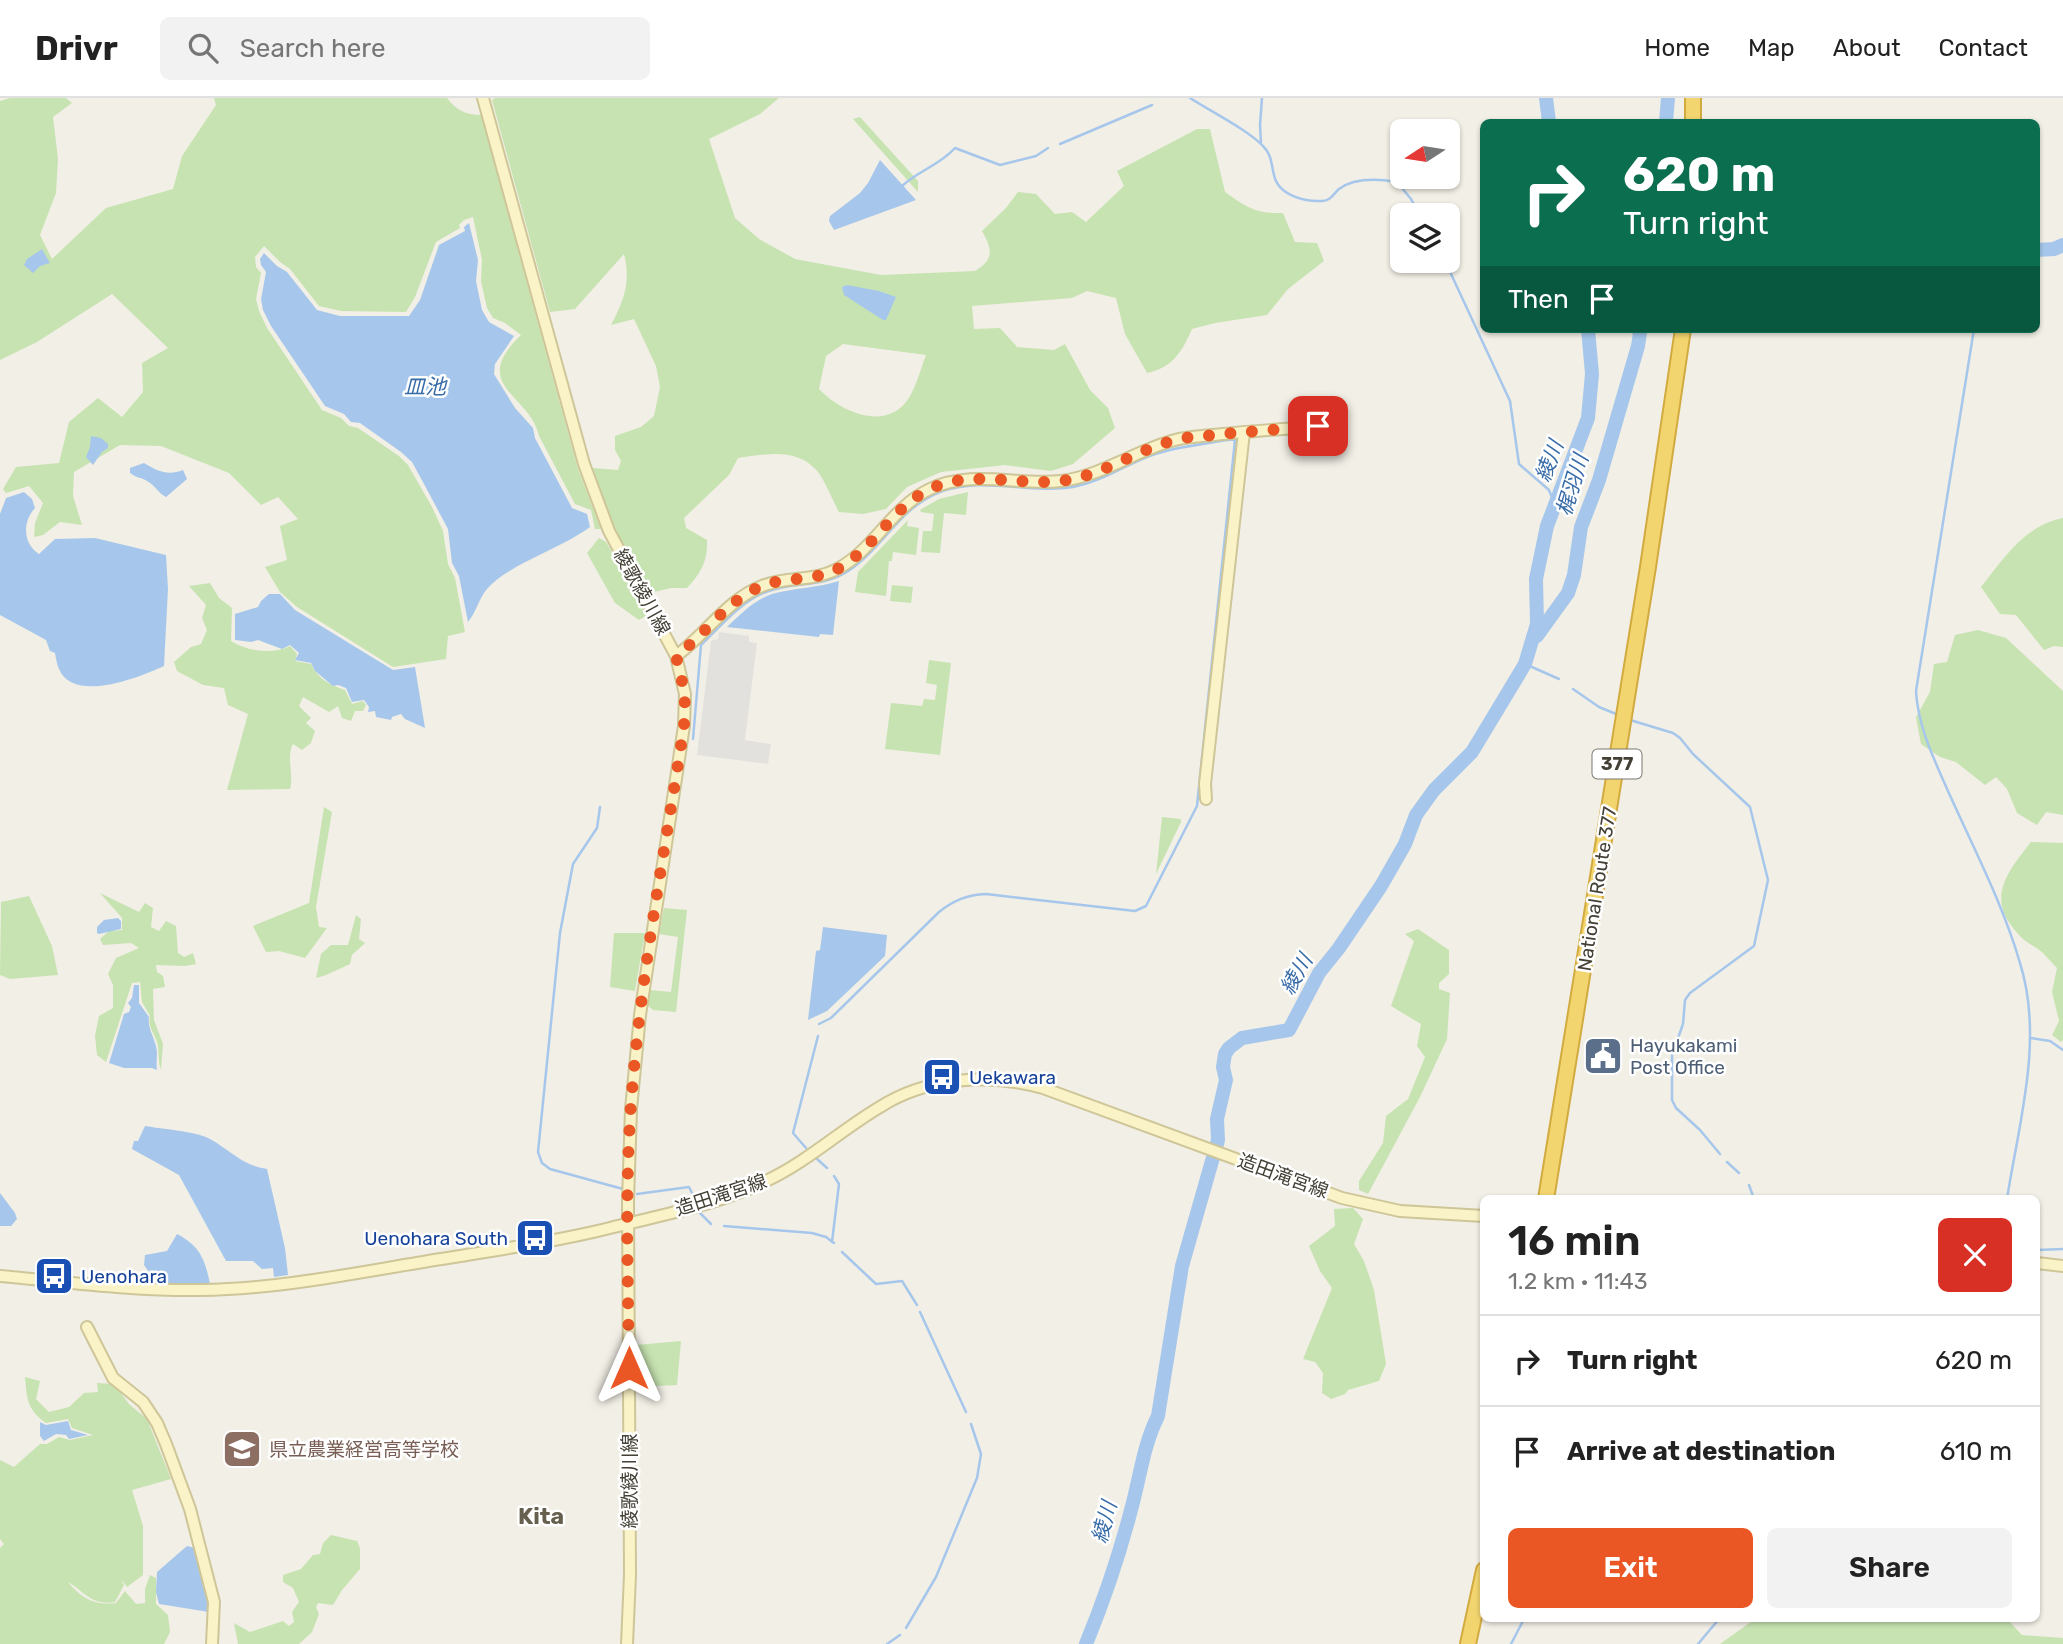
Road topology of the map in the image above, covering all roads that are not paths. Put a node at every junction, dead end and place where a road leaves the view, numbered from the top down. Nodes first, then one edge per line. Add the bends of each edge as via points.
1 (483, 98) edge
2 (1693, 98) edge
3 (1693, 119) edge
4 (1682, 333) edge
5 (1318, 426) dead end
6 (1244, 432) junction
7 (676, 656) junction
8 (1206, 799) dead end
9 (1547, 1195) edge
10 (1480, 1216) edge
11 (628, 1223) junction
12 (2040, 1263) edge
13 (2063, 1266) edge
14 (0, 1276) edge
15 (87, 1326) dead end
16 (1480, 1588) edge
17 (212, 1644) edge
18 (627, 1644) edge
19 (1468, 1644) edge

1 - 7 main road, 綾歌綾川線 via 592,488 622,559
2 - 3 highway
4 - 9 highway, National Route 377 / 377
5 - 6 main road
6 - 7 main road via 1175,440 1063,481 971,479 932,488 913,498 837,569 760,586
6 - 8 main road
7 - 11 main road, 綾歌綾川線 via 685,694 684,726 640,1015 629,1133
10 - 11 main road, 造田滝宮線 via 1400,1211 1342,1198 1069,1096 1014,1080 974,1080 925,1087 888,1102 762,1183 724,1198
11 - 14 main road, 造田滝宮線 via 537,1244 248,1288 153,1290
11 - 18 main road, 綾歌綾川線
12 - 13 main road
15 - 17 main road via 113,1378 143,1402 158,1423 190,1509 214,1602
16 - 19 highway

